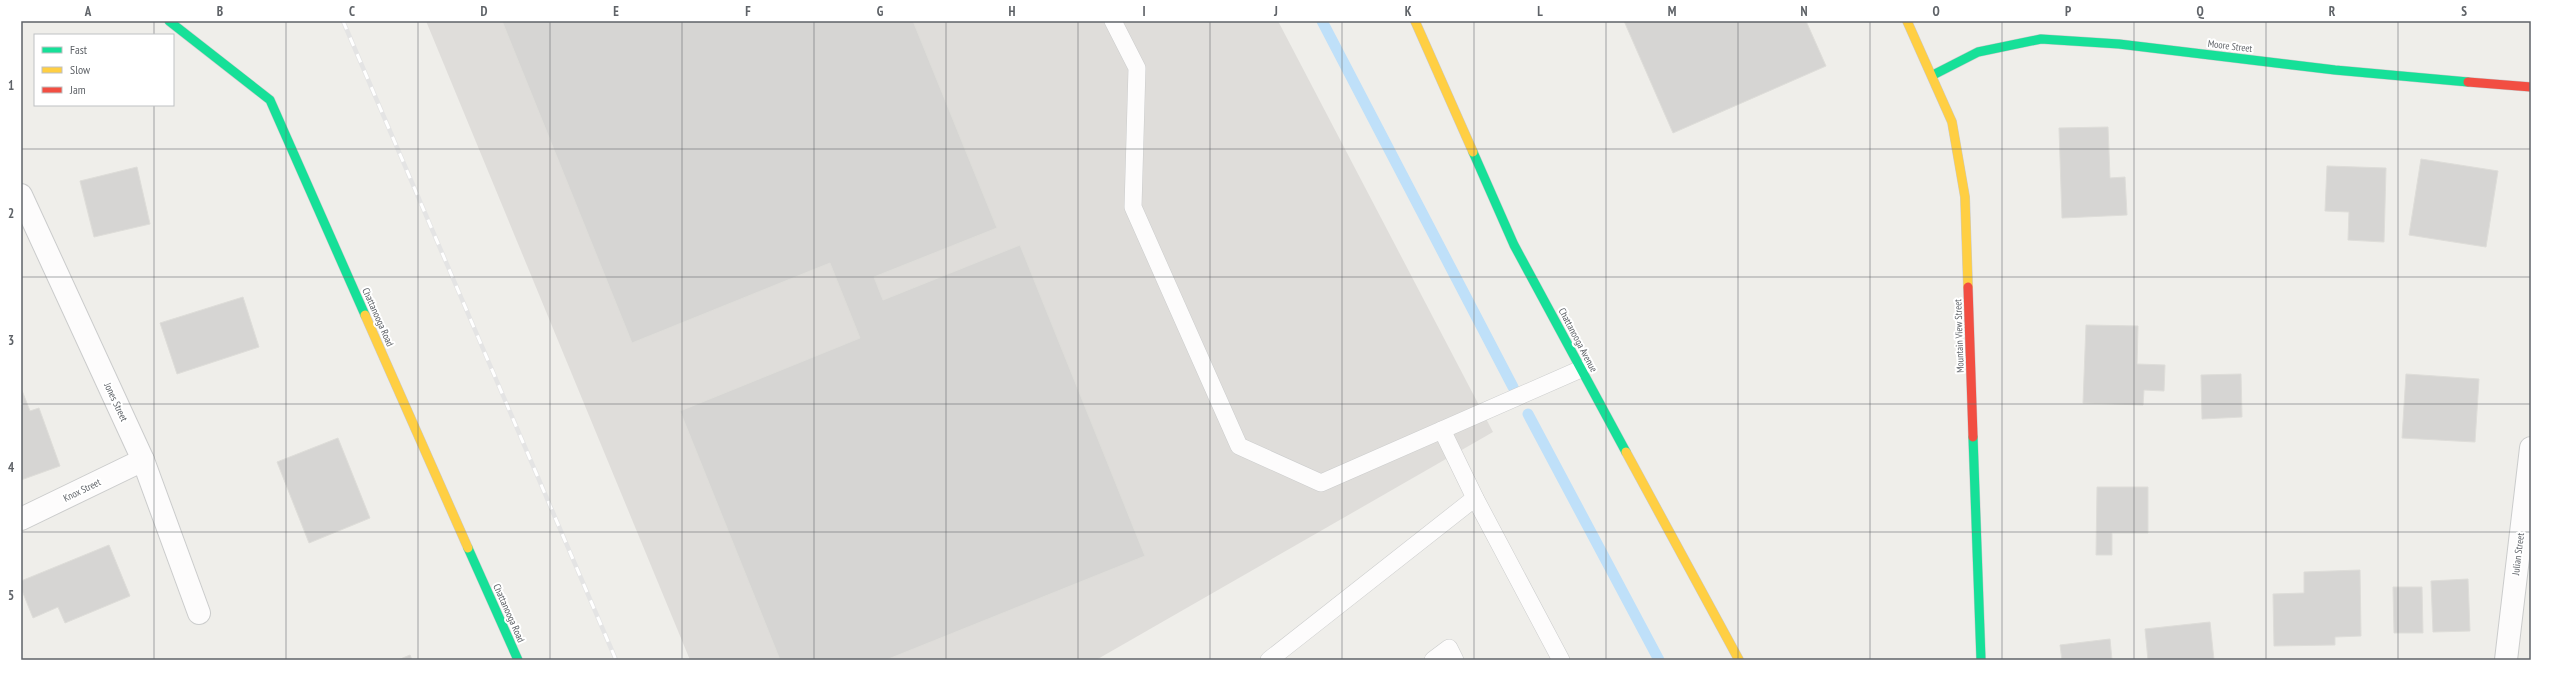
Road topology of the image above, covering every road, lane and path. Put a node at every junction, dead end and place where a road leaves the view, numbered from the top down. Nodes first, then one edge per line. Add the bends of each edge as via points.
1 (169, 21) edge
2 (1113, 21) edge
3 (1415, 21) edge
4 (1907, 21) edge
5 (1933, 75) junction
6 (2531, 87) edge
7 (21, 195) edge
8 (1581, 369) junction
9 (1442, 430) junction
10 (2531, 448) edge
11 (143, 460) junction
12 (1475, 498) junction
13 (21, 520) edge
14 (199, 614) dead end
15 (518, 660) edge
16 (1269, 660) edge
17 (1433, 660) edge
18 (1455, 660) edge
19 (1561, 660) edge
20 (1739, 660) edge
21 (1981, 660) edge
22 (2506, 660) edge

1 - 15 street, Chattanooga Road via 270,100
2 - 9 lane via 1137,68 1133,207 1239,446 1321,483
3 - 8 street, Chattanooga Avenue via 1514,244
4 - 5 street, Mountain View Street
5 - 6 street, Moore Street via 1978,52 2041,39 2119,44 2335,70
5 - 21 street, Mountain View Street via 1952,122 1965,197
7 - 11 street, Jones Street
8 - 9 lane
8 - 20 street, Chattanooga Avenue
9 - 12 lane
10 - 22 street, Julian Street
11 - 13 street, Knox Street
11 - 14 street, Jones Street
12 - 16 lane
12 - 19 lane
17 - 18 lane via 1449,648

